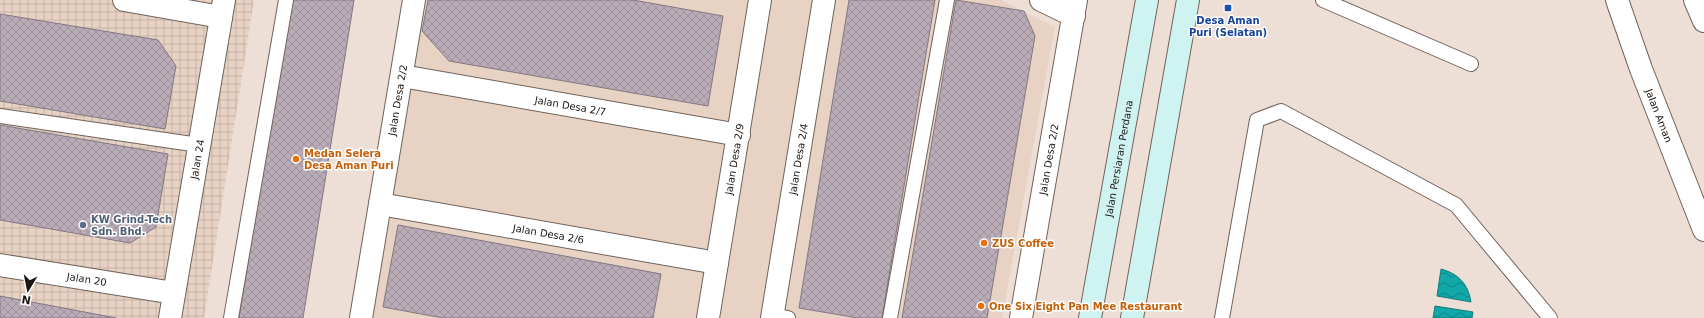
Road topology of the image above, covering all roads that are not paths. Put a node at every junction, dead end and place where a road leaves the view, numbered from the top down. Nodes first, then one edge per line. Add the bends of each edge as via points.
1 (124, 0) edge
2 (286, 0) edge
3 (414, 0) edge
4 (760, 0) edge
5 (824, 0) edge
6 (947, 0) edge
7 (1042, 0) edge
8 (1147, 0) edge
9 (1188, 0) edge
10 (1323, 0) edge
11 (1617, 0) edge
12 (1695, 0) edge
13 (222, 8) edge
14 (1075, 8) edge
15 (1704, 21) edge
16 (1471, 64) dead end
17 (402, 76) junction
18 (0, 116) edge
19 (738, 134) junction
20 (199, 145) junction
21 (380, 204) junction
22 (1704, 230) edge
23 (718, 263) junction
24 (0, 265) edge
25 (174, 293) junction
26 (778, 317) edge
27 (170, 318) edge
28 (231, 318) edge
29 (361, 318) edge
30 (708, 318) edge
31 (890, 318) edge
32 (1021, 318) edge
33 (1090, 318) edge
34 (1132, 318) edge
35 (1222, 318) edge
36 (1550, 318) edge

1 - 13 street
2 - 28 lane
3 - 17 street, Jalan Desa 2/2
4 - 19 street, Jalan Desa 2/9
5 - 26 street, Jalan Desa 2/4
6 - 31 lane
7 - 14 street
8 - 33 main road, Jalan Persiaran Perdana
9 - 34 main road
10 - 16 lane
11 - 22 street, Jalan Aman via 1641,70
12 - 15 street
13 - 20 street, Jalan 24
14 - 32 street, Jalan Desa 2/2
17 - 19 street, Jalan Desa 2/7
17 - 21 street, Jalan Desa 2/2
18 - 20 lane
19 - 23 street, Jalan Desa 2/9
20 - 25 street, Jalan 24
21 - 23 street, Jalan Desa 2/6
21 - 29 street, Jalan Desa 2/2
23 - 30 street, Jalan Desa 2/9
24 - 25 street, Jalan 20
25 - 27 street, Jalan 24
35 - 36 lane via 1257,120 1281,111 1456,205

